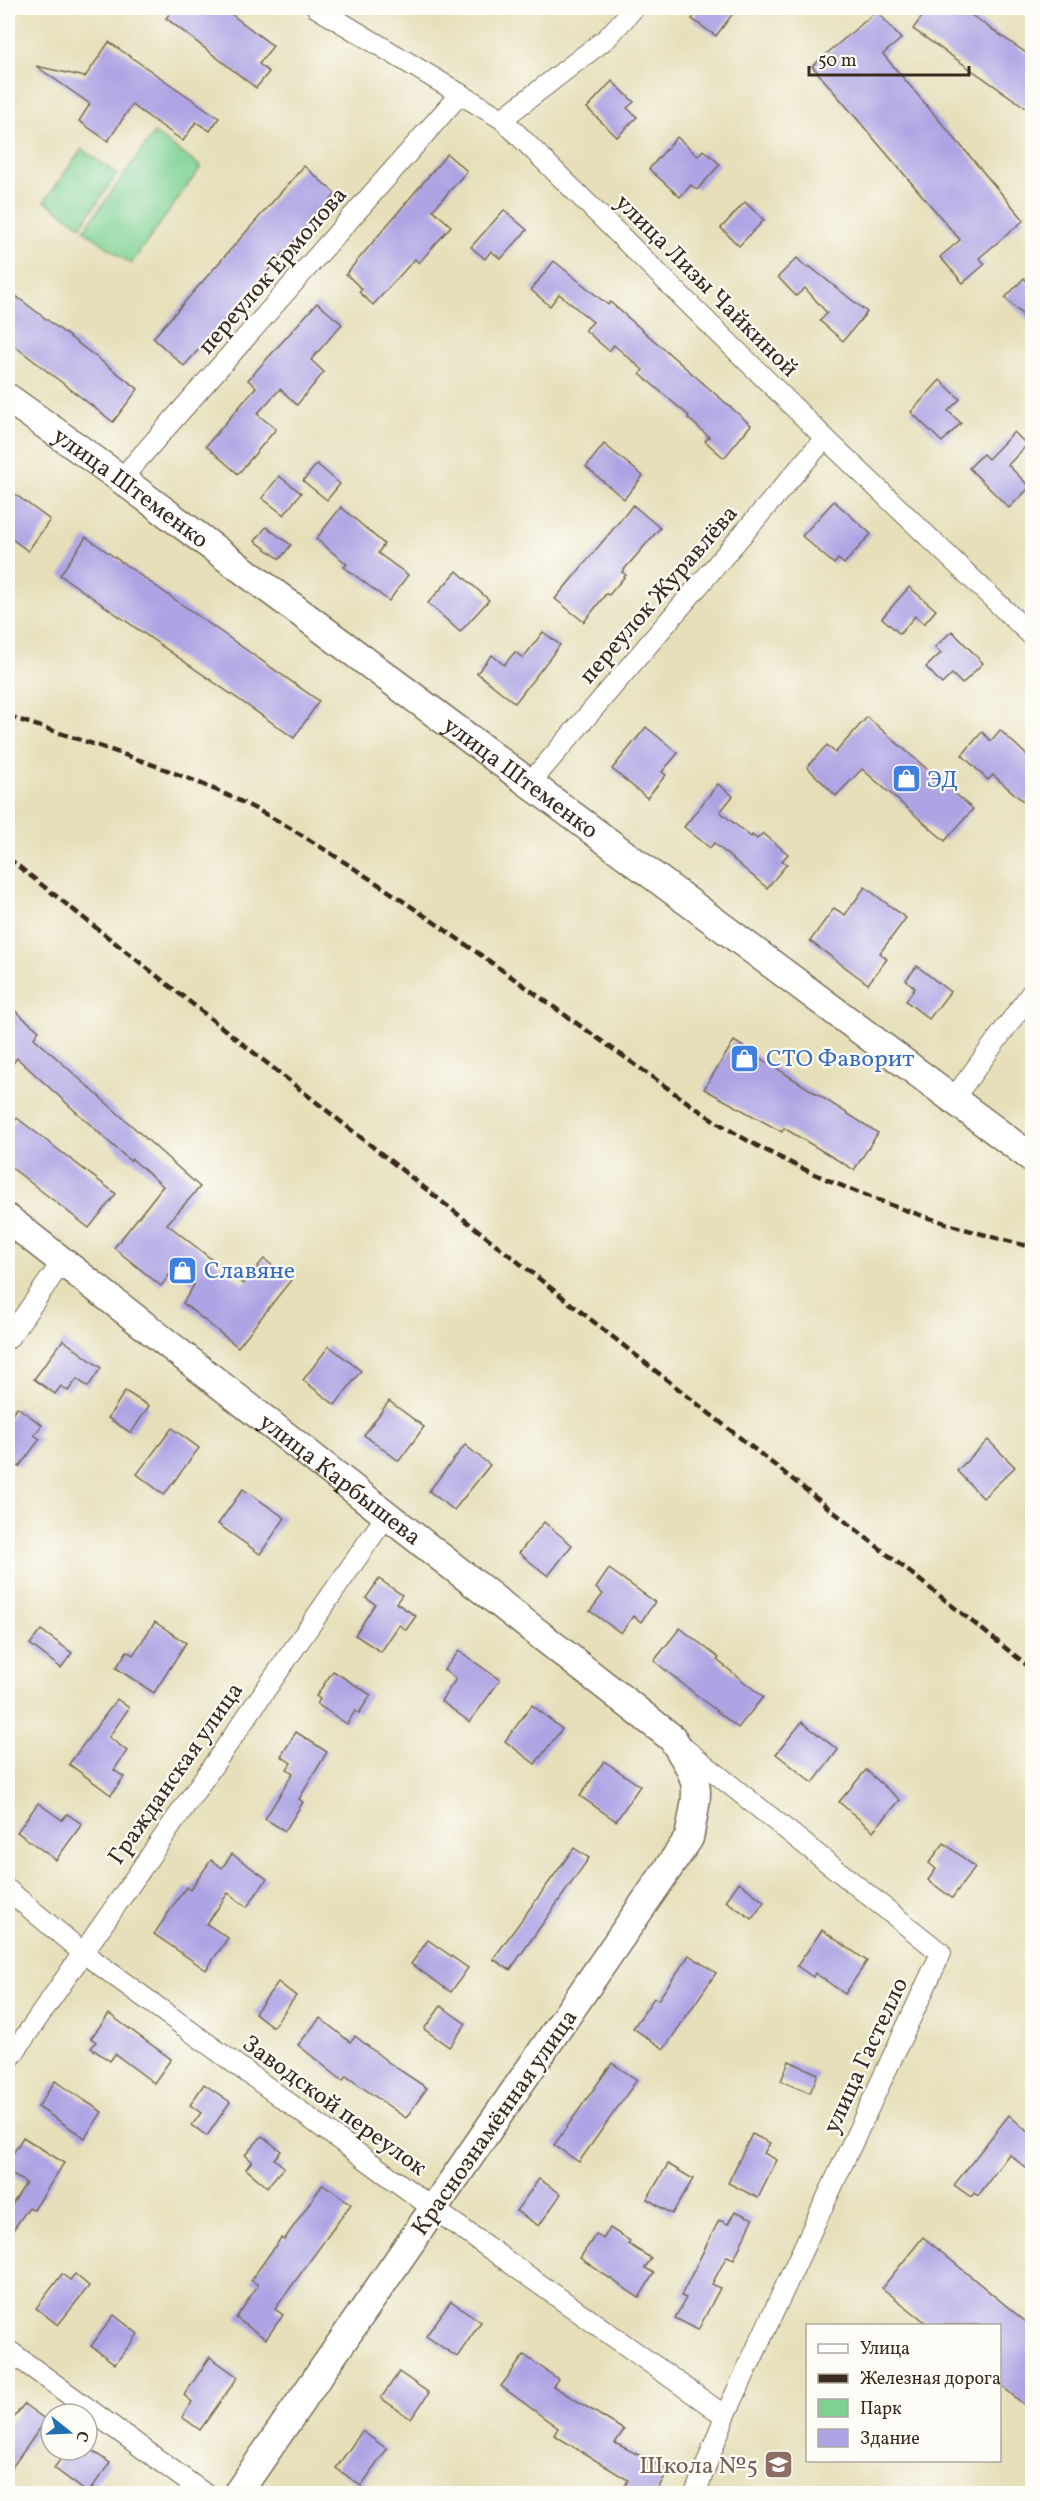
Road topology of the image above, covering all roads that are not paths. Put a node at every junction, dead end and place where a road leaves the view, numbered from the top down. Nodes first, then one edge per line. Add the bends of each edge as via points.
1 (317, 8) edge
2 (634, 8) edge
3 (460, 94) junction
4 (502, 119) junction
5 (8, 398) edge
6 (825, 438) junction
7 (121, 479) junction
8 (1032, 636) edge
9 (530, 783) junction
10 (1032, 992) edge
11 (954, 1098) junction
12 (1032, 1158) edge
13 (8, 1219) edge
14 (62, 1262) junction
15 (8, 1339) edge
16 (386, 1516) junction
17 (672, 1738) junction
18 (8, 1890) edge
19 (82, 1952) junction
20 (8, 2061) edge
21 (434, 2209) junction
22 (8, 2350) edge
23 (725, 2416) junction
24 (205, 2493) edge
25 (237, 2493) edge
26 (695, 2493) edge

1 - 3 street, улица Лизы Чайкиной
2 - 4 street via 607,39
3 - 4 street, улица Лизы Чайкиной
3 - 7 street, переулок Ермолова
4 - 6 street, улица Лизы Чайкиной
5 - 7 main road, улица Штеменко
6 - 8 street, улица Лизы Чайкиной
6 - 9 street, переулок Журавлёва
7 - 9 main road, улица Штеменко
9 - 11 main road, улица Штеменко
10 - 11 street
11 - 12 main road, улица Штеменко
13 - 14 main road, улица Карбышева
14 - 15 street
14 - 16 main road, улица Карбышева
16 - 17 main road, улица Карбышева
16 - 19 street, Гражданская улица
17 - 21 main road, Краснознамённая улица via 694,1772 698,1794 689,1838
17 - 23 street, улица Гастелло via 941,1953
18 - 19 street, Заводской переулок
19 - 20 street, Гражданская улица
19 - 21 street, Заводской переулок
21 - 23 street, Заводской переулок
21 - 25 main road, Краснознамённая улица
22 - 24 street
23 - 26 street, улица Гастелло

